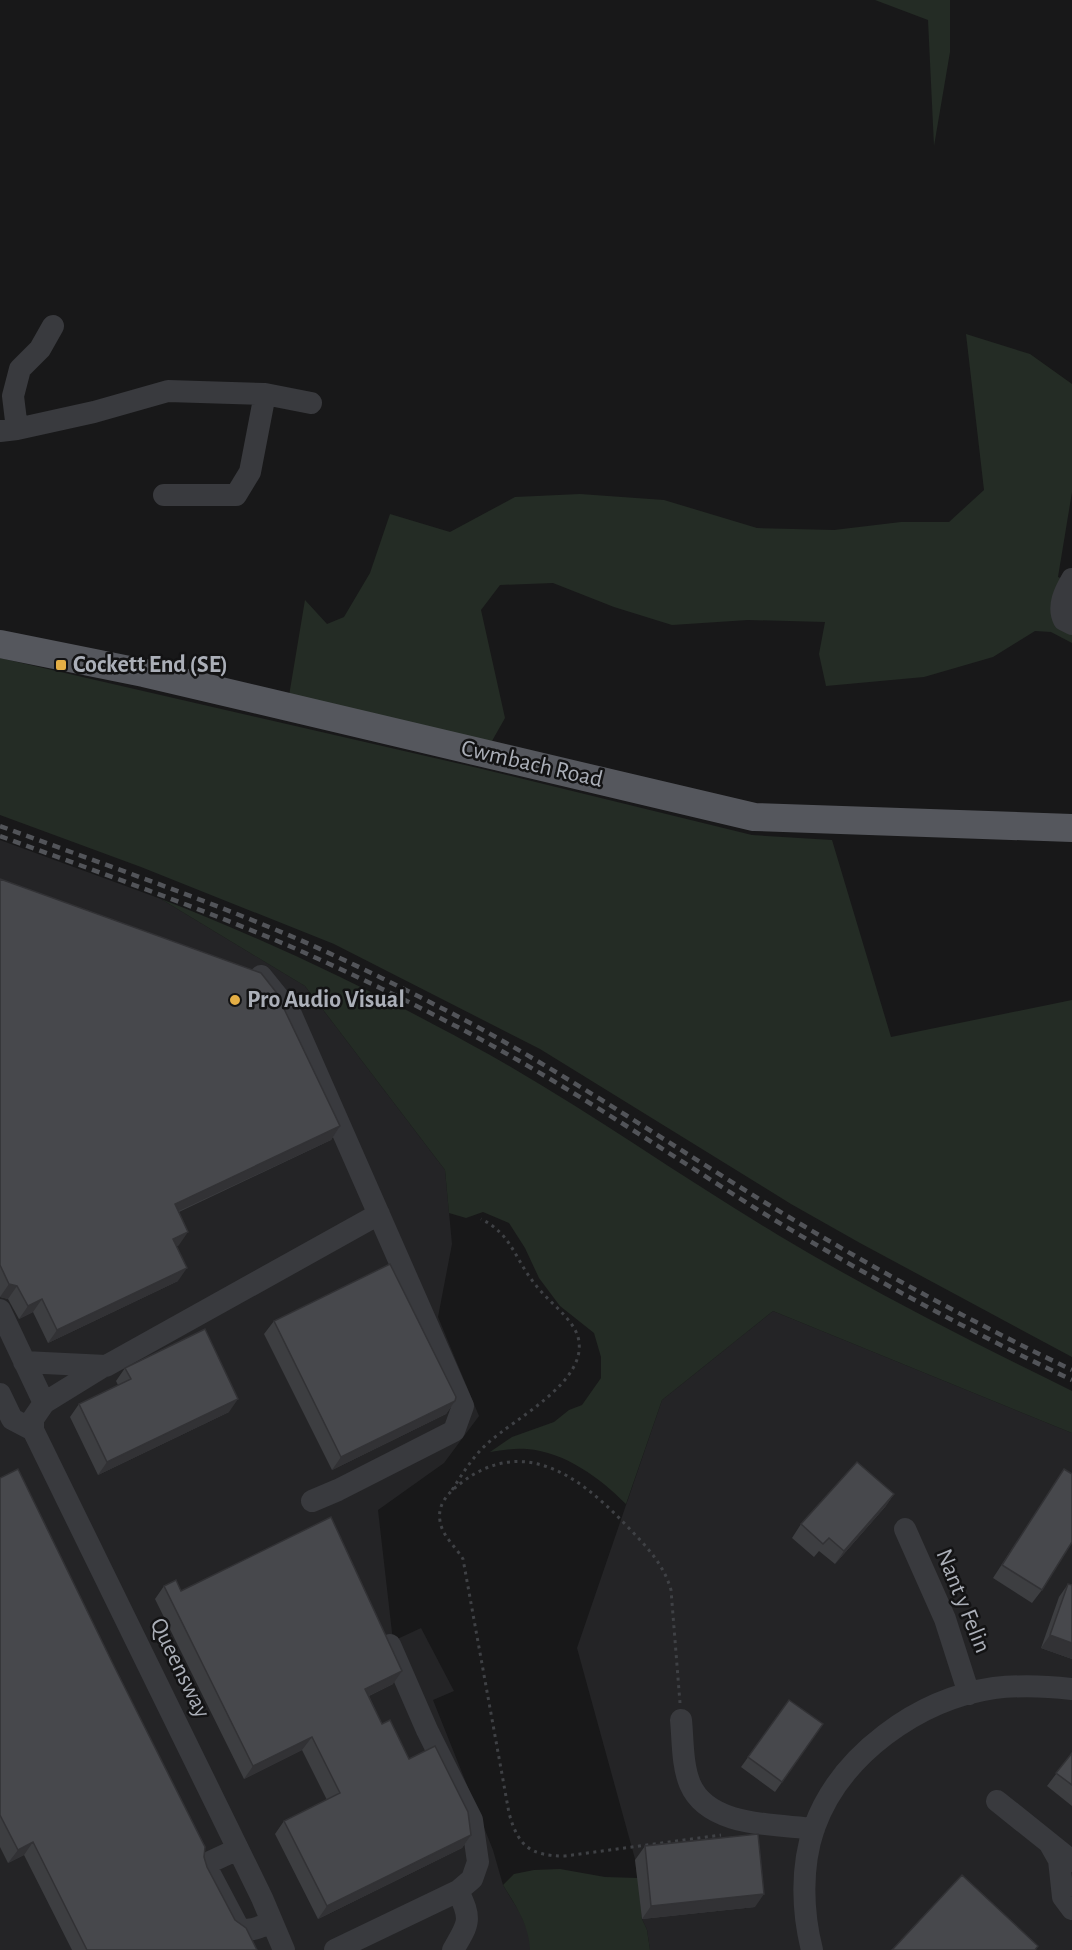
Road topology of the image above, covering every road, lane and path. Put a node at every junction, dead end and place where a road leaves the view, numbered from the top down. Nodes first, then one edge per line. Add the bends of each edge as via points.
1 (53, 326) dead end
2 (265, 394) junction
3 (311, 403) dead end
4 (8, 430) edge
5 (164, 495) dead end
6 (1072, 579) edge
7 (1072, 624) edge
8 (0, 644) edge
9 (1072, 828) edge
10 (239, 968) edge
11 (379, 1214) junction
12 (481, 1219) dead end
13 (0, 1310) edge
14 (24, 1362) junction
15 (106, 1366) junction
16 (0, 1394) edge
17 (38, 1414) junction
18 (450, 1492) junction
19 (312, 1501) dead end
20 (905, 1529) dead end
21 (381, 1626) edge
22 (1072, 1689) edge
23 (969, 1694) junction
24 (681, 1720) joint
25 (997, 1801) dead end
26 (814, 1829) junction
27 (729, 1834) dead end
28 (1049, 1842) junction
29 (238, 1849) junction
30 (1072, 1861) edge
31 (458, 1891) junction
32 (1072, 1909) edge
33 (272, 1922) junction
34 (284, 1950) edge
35 (335, 1950) edge
36 (453, 1950) edge
37 (812, 1950) edge

1 - 4 street via 40,349 20,369
2 - 3 street
2 - 4 street via 168,391
2 - 5 street via 249,472 236,495
6 - 7 street via 1060,613
8 - 9 main road, Cwmbach Road via 155,676 754,817
10 - 11 street via 260,975 290,1012
11 - 15 street
11 - 19 street via 463,1406 454,1431
12 - 18 path via 506,1236 534,1284 569,1322 578,1336 579,1348 577,1363 565,1380 487,1443
13 - 14 street, Queensway
14 - 15 street
14 - 17 street, Queensway
15 - 17 street
16 - 17 street via 12,1419
17 - 29 street, Queensway
18 - 24 path via 486,1469 527,1461 565,1473 605,1503 648,1547 666,1574 671,1590
18 - 27 path via 442,1502 440,1521 449,1541 464,1559 509,1813 520,1841 533,1850 565,1856
20 - 23 street, Nant y Felin via 945,1619
21 - 31 street via 472,1820 478,1862 472,1879
22 - 23 street via 1021,1686
23 - 26 street via 919,1714 864,1753 838,1783
24 - 26 street via 689,1782 710,1809 744,1820
25 - 28 street
26 - 37 street via 804,1881
28 - 30 street
28 - 32 street via 1059,1860 1063,1897
29 - 33 street, Queensway
29 - 33 street via 210,1862 210,1874 238,1927 247,1931
31 - 35 street
31 - 36 street via 469,1916
33 - 34 street, Queensway

